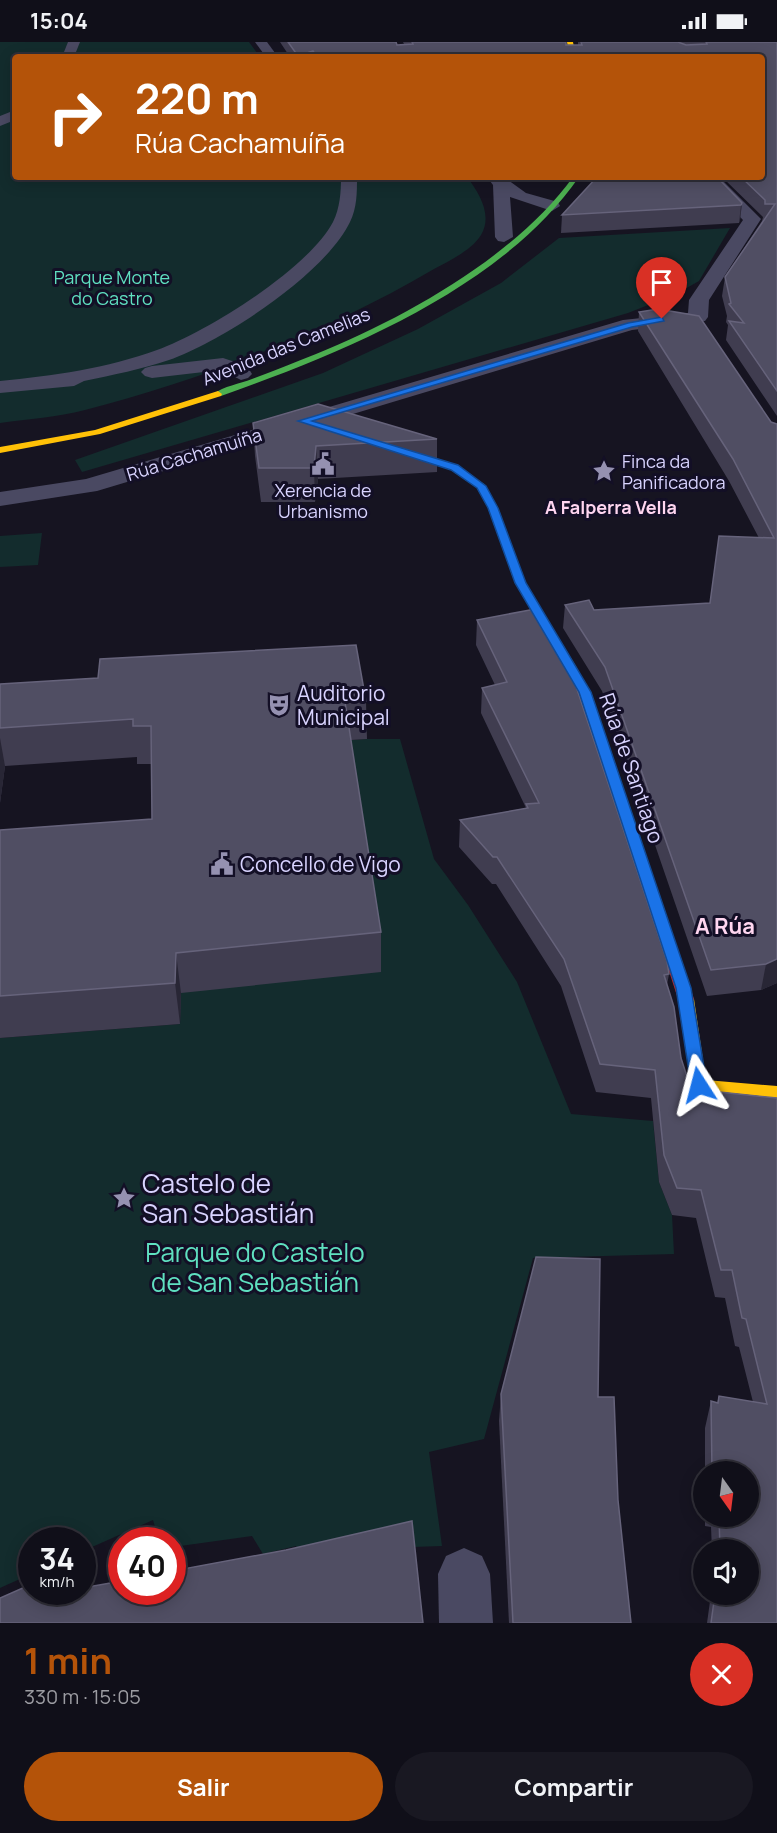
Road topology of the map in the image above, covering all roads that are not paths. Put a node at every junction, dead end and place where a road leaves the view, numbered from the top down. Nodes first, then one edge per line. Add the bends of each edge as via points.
1 (349, 180) edge
2 (574, 180) edge
3 (713, 180) edge
4 (498, 181) edge
5 (552, 206) junction
6 (504, 237) junction
7 (241, 374) junction
8 (51, 381) junction
9 (0, 387) edge
10 (303, 421) junction
11 (331, 430) edge
12 (0, 435) edge
13 (383, 445) edge
14 (0, 450) edge
15 (0, 499) edge
16 (777, 1092) edge

1 - 8 street via 350,200 332,236 280,283 219,329 164,355
2 - 5 main road, Avenida das Camelias
3 - 10 street, Rúa Cachamuíña via 752,219 699,300 703,326 647,320 630,324
4 - 5 street via 530,201
4 - 6 street
5 - 6 main road, Avenida das Camelias via 529,214
5 - 14 main road, Avenida das Camelias via 542,220 440,297 320,356 117,427
6 - 7 main road, Avenida das Camelias via 432,288 378,317
7 - 8 street via 240,370 223,364 98,380
7 - 12 main road, Avenida das Camelias via 112,417
8 - 9 street
10 - 11 main road
10 - 15 street, Rúa Cachamuíña via 89,486
13 - 16 main road, Rúa de Santiago via 454,468 481,486 520,583 585,692 684,988 699,1085

